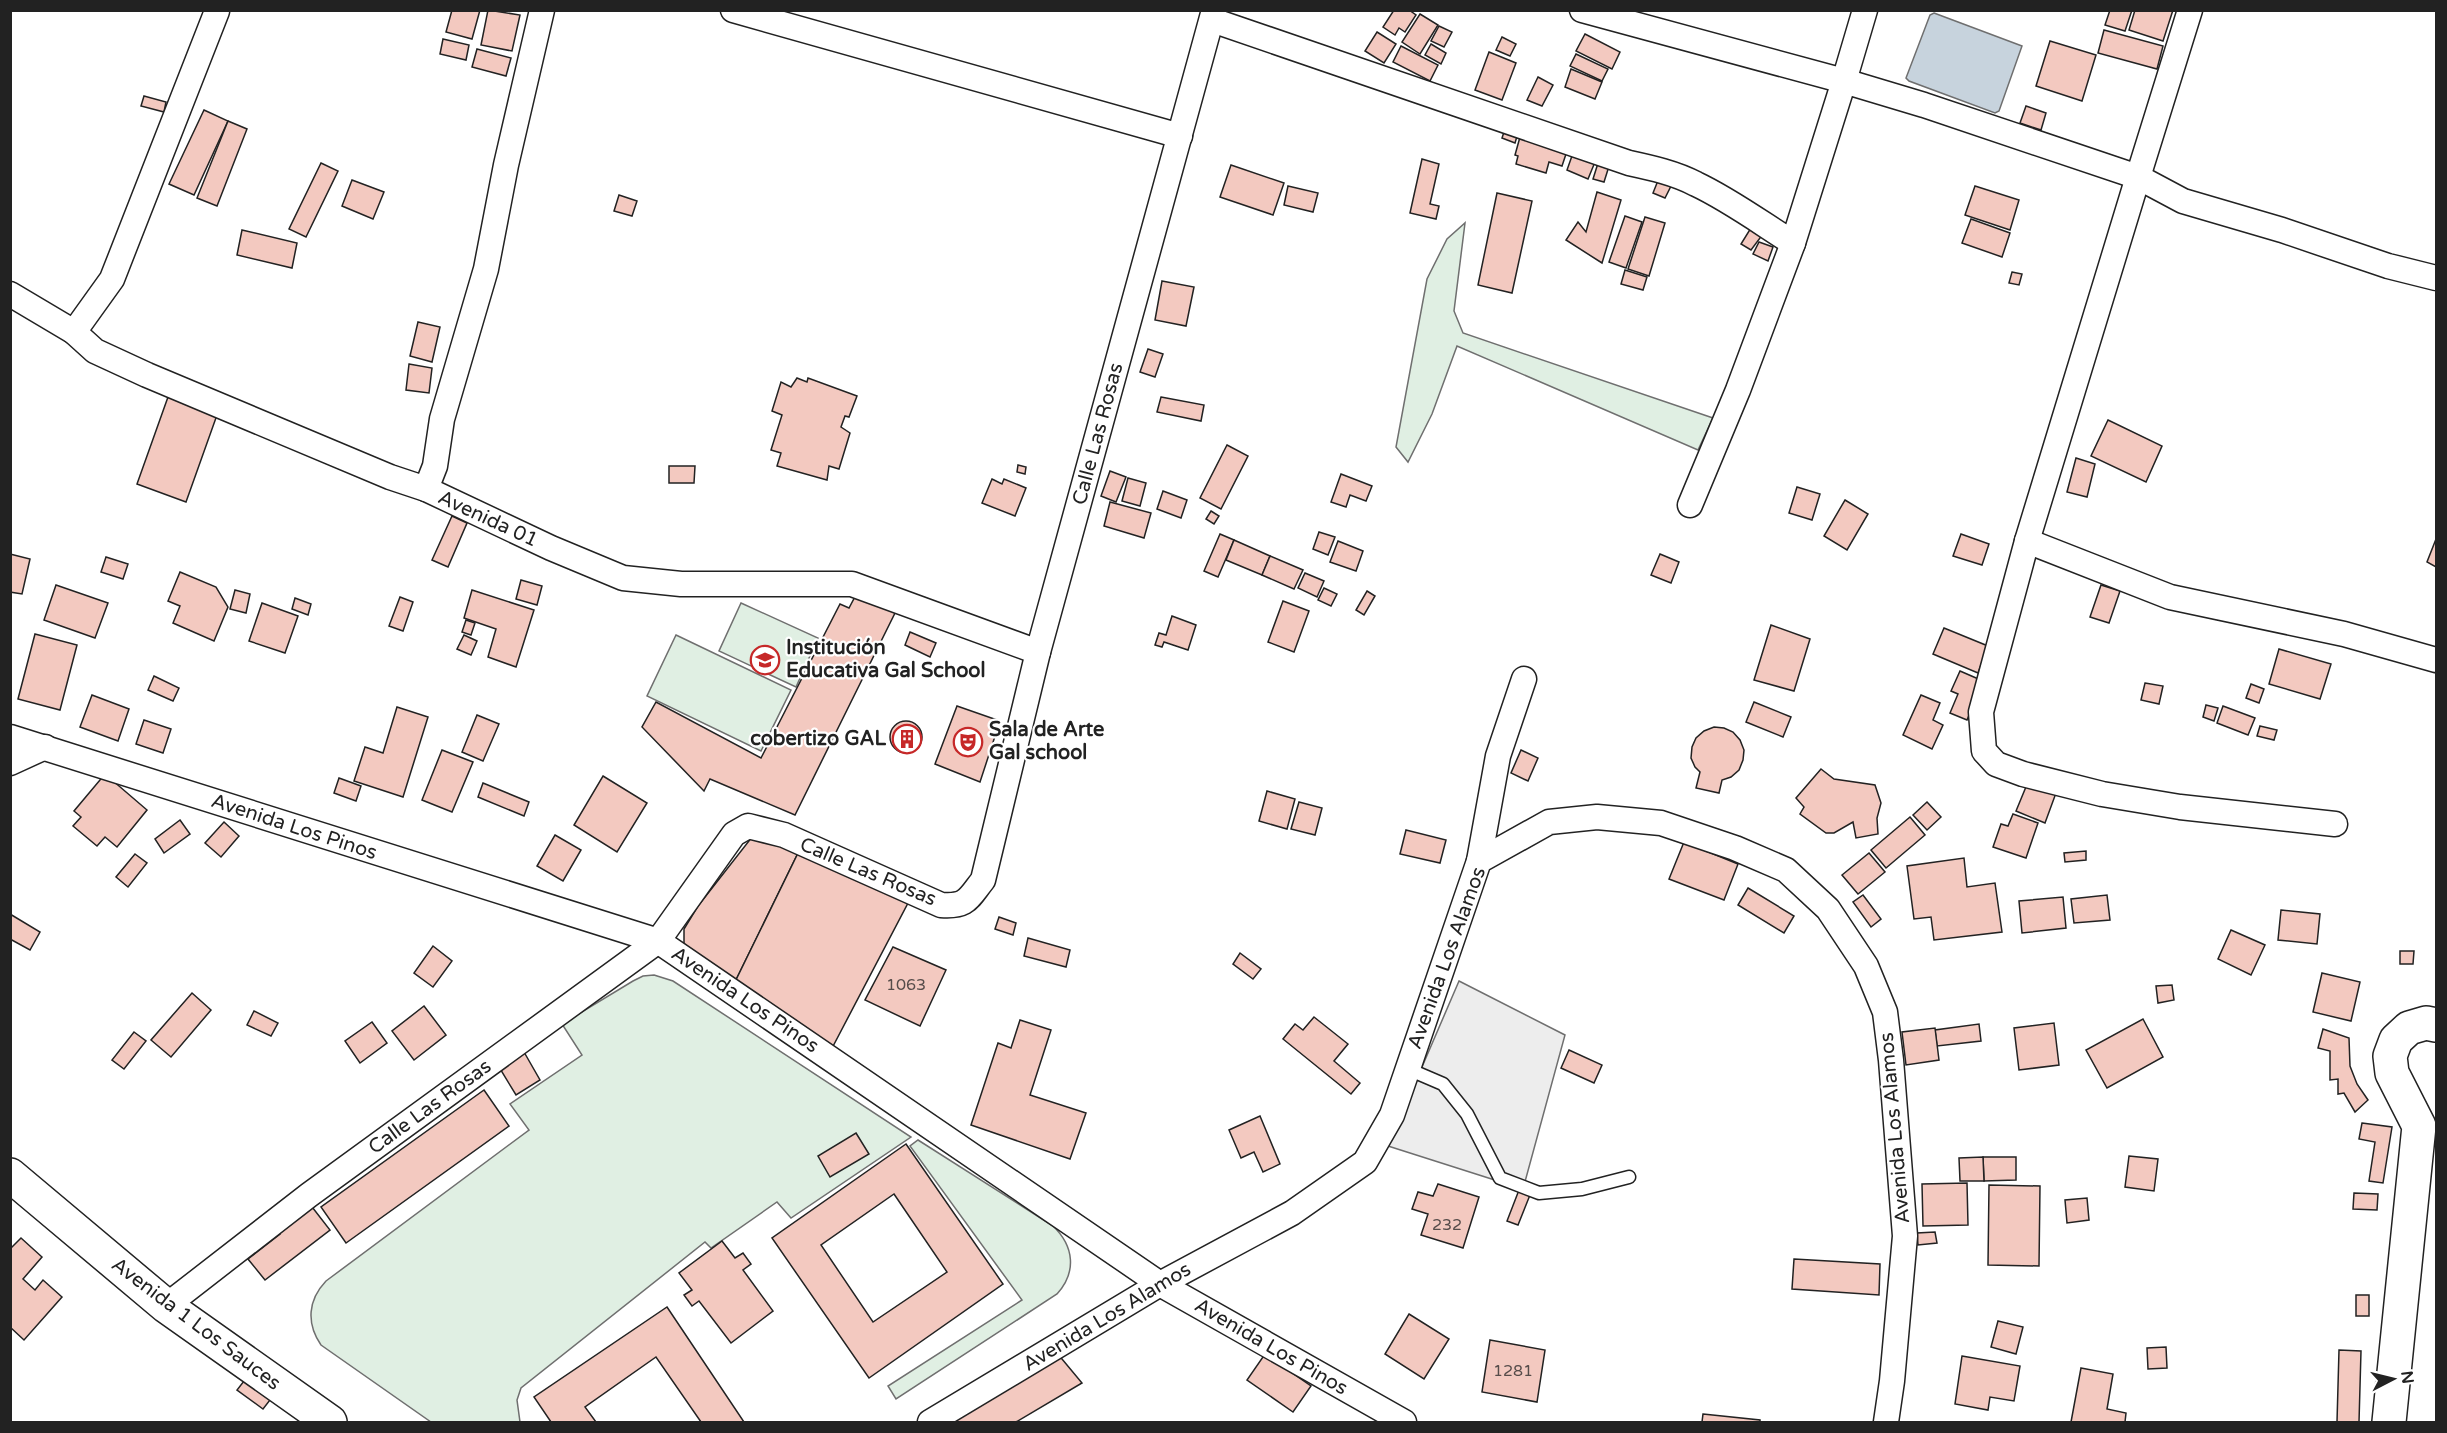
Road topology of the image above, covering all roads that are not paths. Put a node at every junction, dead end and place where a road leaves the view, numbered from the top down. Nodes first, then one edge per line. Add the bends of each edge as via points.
1 (542, 10) edge
2 (733, 10) edge
3 (1582, 10) edge
4 (1865, 10) edge
5 (2190, 10) edge
6 (217, 11) edge
7 (1213, 15) edge
8 (1844, 81) junction
9 (1179, 136) junction
10 (2138, 177) junction
11 (1792, 243) junction
12 (2436, 278) edge
13 (10, 294) edge
14 (74, 332) junction
15 (426, 489) junction
16 (1690, 505) dead end
17 (2027, 542) junction
18 (1038, 652) junction
19 (2436, 660) edge
20 (1524, 679) dead end
21 (10, 737) edge
22 (45, 747) junction
23 (10, 763) edge
24 (2335, 824) dead end
25 (1479, 861) junction
26 (658, 941) junction
27 (2436, 1025) edge
28 (1408, 1069) junction
29 (2428, 1116) edge
30 (10, 1174) edge
31 (1629, 1177) dead end
32 (1160, 1284) junction
33 (166, 1306) junction
34 (330, 1422) edge
35 (930, 1422) edge
36 (1404, 1422) edge
37 (1886, 1422) edge
38 (2389, 1422) edge

1 - 15 street via 486,270
2 - 9 street
3 - 8 street
4 - 8 street
5 - 10 street
6 - 14 street via 112,279
7 - 9 street, Calle Las Rosas
7 - 11 street via 1629,163 1696,183
8 - 10 street
8 - 11 street
9 - 18 street, Calle Las Rosas
10 - 12 street via 2183,201
10 - 17 street
11 - 16 street via 1738,390
13 - 14 street, Avenida 01
14 - 15 street, Avenida 01 via 95,351 147,375
15 - 18 street, Avenida 01 via 622,578 681,584 852,584
17 - 19 street via 2170,597 2344,634
17 - 24 street via 1981,712 1984,751 1995,764 2102,794
18 - 26 street, Calle Las Rosas via 983,880 968,900 957,906 941,904 784,835 748,826 734,834
20 - 25 street via 1498,756
21 - 22 street, Avenida Los Pinos
22 - 23 street
22 - 26 street, Avenida Los Pinos
25 - 28 street, Avenida Los Alamos
25 - 37 street, Avenida Los Alamos via 1549,822 1597,817 1661,823 1786,870 1828,909 1866,966 1885,1012 1891,1060 1905,1236
26 - 32 street, Avenida Los Pinos
26 - 33 street, Calle Las Rosas via 309,1195
27 - 29 street via 2426,1023 2409,1028 2396,1040 2390,1056 2392,1073
28 - 31 lane via 1443,1084 1467,1114 1500,1178 1539,1193 1582,1189
28 - 32 street, Avenida Los Alamos via 1392,1115 1365,1162 1292,1213
29 - 38 street
30 - 33 street, Avenida 1 Los Sauces
32 - 35 street, Avenida Los Alamos
32 - 36 street, Avenida Los Pinos
33 - 34 street, Avenida 1 Los Sauces

